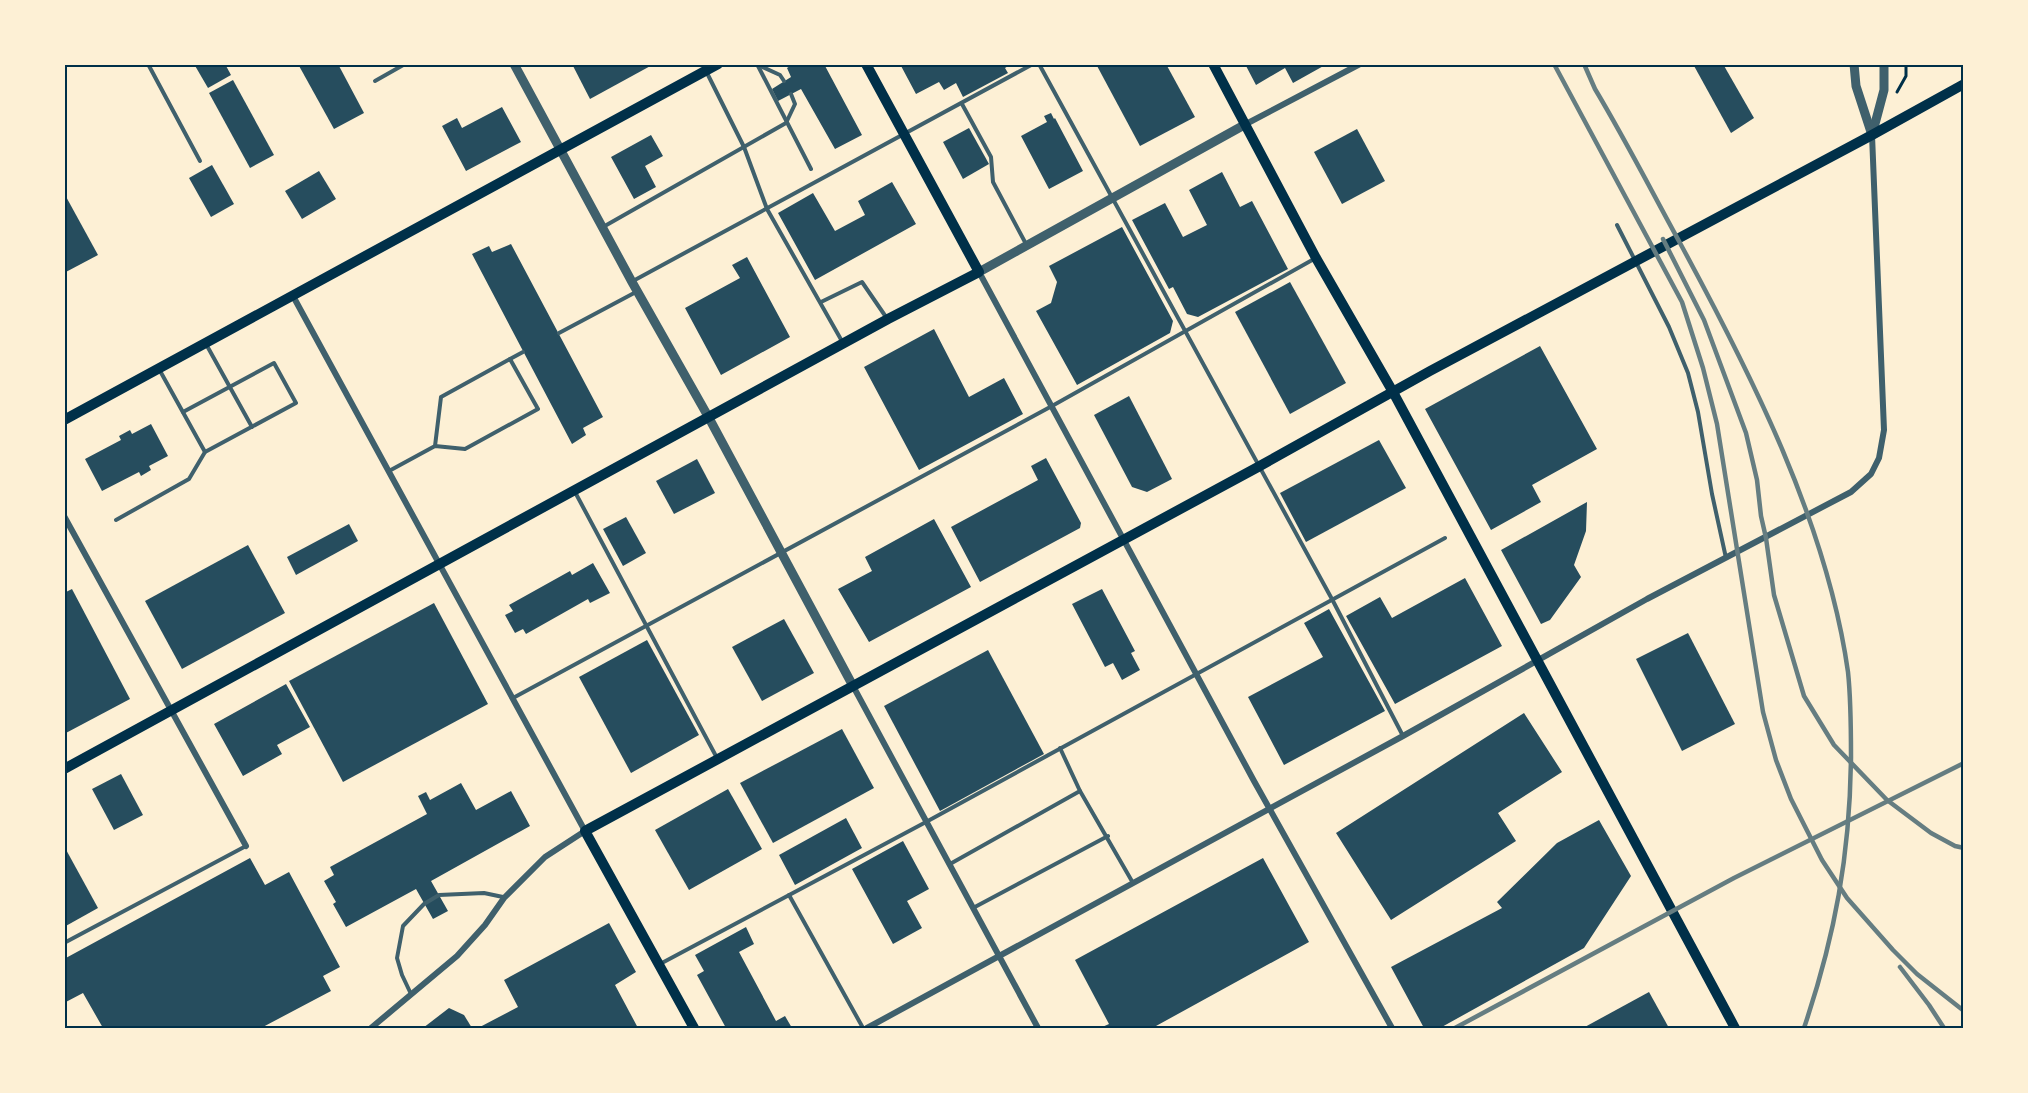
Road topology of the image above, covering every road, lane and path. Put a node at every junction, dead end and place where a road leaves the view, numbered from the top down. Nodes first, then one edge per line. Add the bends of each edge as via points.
1 (148, 64) edge
2 (405, 64) edge
3 (514, 64) edge
4 (718, 64) edge
5 (866, 64) edge
6 (1033, 64) edge
7 (1039, 64) edge
8 (1213, 64) edge
9 (1360, 64) edge
10 (1854, 64) edge
11 (1884, 64) edge
12 (758, 65) edge
13 (706, 71) junction
14 (375, 81) dead end
15 (784, 81) dead end
16 (1964, 84) edge
17 (791, 94) dead end
18 (962, 104) junction
19 (786, 123) junction
20 (1246, 124) junction
21 (904, 135) junction
22 (1872, 135) junction
23 (744, 147) junction
24 (561, 151) junction
25 (200, 161) dead end
26 (811, 169) dead end
27 (1112, 197) junction
28 (767, 209) junction
29 (1617, 225) dead end
30 (602, 228) junction
31 (1027, 245) junction
32 (1316, 258) junction
33 (979, 272) junction
34 (632, 282) junction
35 (637, 291) junction
36 (293, 296) junction
37 (820, 302) junction
38 (888, 319) junction
39 (1185, 332) junction
40 (559, 333) dead end
41 (206, 343) junction
42 (843, 344) junction
43 (524, 352) dead end
44 (510, 359) junction
45 (159, 368) junction
46 (230, 387) junction
47 (1393, 392) junction
48 (1052, 406) junction
49 (183, 412) junction
50 (708, 418) junction
51 (64, 420) edge
52 (252, 427) junction
53 (435, 446) junction
54 (205, 452) junction
55 (1258, 467) junction
56 (389, 471) junction
57 (574, 491) junction
58 (64, 516) edge
59 (116, 520) dead end
60 (1124, 538) junction
61 (1445, 538) dead end
62 (780, 553) junction
63 (1726, 558) junction
64 (441, 565) junction
65 (1333, 601) junction
66 (648, 626) junction
67 (1197, 672) junction
68 (853, 686) junction
69 (513, 699) junction
70 (172, 711) junction
71 (1403, 735) junction
72 (1059, 748) junction
73 (717, 759) junction
74 (64, 769) edge
75 (1080, 791) junction
76 (1269, 808) junction
77 (926, 822) junction
78 (585, 831) junction
79 (1108, 836) junction
80 (246, 846) joint
81 (950, 864) junction
82 (1133, 883) junction
83 (789, 895) junction
84 (504, 898) junction
85 (973, 908) junction
86 (64, 943) edge
87 (1000, 956) junction
88 (660, 965) junction
89 (411, 995) junction
90 (371, 1029) edge
91 (694, 1029) edge
92 (865, 1029) edge
93 (1038, 1029) edge
94 (1392, 1029) edge
95 (1735, 1029) edge

1 - 25 lane
2 - 14 lane
3 - 24 street
4 - 13 main road
5 - 21 main road
6 - 18 lane
7 - 27 lane
8 - 20 main road
9 - 20 street
10 - 22 street via 1856,86
11 - 22 street via 1884,90
12 - 15 lane via 780,75
12 - 19 lane
13 - 23 lane
13 - 24 main road
16 - 22 main road
17 - 19 lane via 795,104
18 - 21 lane
18 - 31 lane via 991,157 993,182
19 - 23 lane
19 - 26 lane
20 - 27 street
20 - 32 main road
21 - 28 lane
21 - 33 main road
22 - 47 main road
22 - 63 street via 1884,430 1879,458 1862,484
23 - 28 lane
23 - 30 lane
24 - 30 street
24 - 36 main road
27 - 31 street
27 - 39 lane
28 - 34 lane
28 - 37 lane
29 - 63 lane via 1688,373
30 - 34 street
31 - 33 street
32 - 39 lane
32 - 47 main road
33 - 38 main road
33 - 48 street
34 - 35 street
35 - 40 lane
35 - 50 street
36 - 41 main road
36 - 56 street
37 - 38 lane via 862,282
37 - 42 lane
38 - 42 main road
39 - 48 lane
39 - 55 lane
41 - 45 main road
41 - 46 lane
42 - 50 main road
43 - 44 lane
44 - 53 lane via 441,397
44 - 53 lane via 538,409 465,449
45 - 49 lane
45 - 51 main road
46 - 49 lane
46 - 52 lane
46 - 52 lane via 274,363 296,403
47 - 55 main road
47 - 95 main road
48 - 60 street
48 - 62 lane
49 - 54 lane
50 - 57 main road
50 - 62 street
52 - 54 lane
53 - 56 lane
54 - 59 lane via 189,479
55 - 60 main road
55 - 65 lane
56 - 64 street
57 - 64 main road
57 - 66 lane
58 - 70 street
60 - 67 street
60 - 68 main road
61 - 65 lane
62 - 66 lane
62 - 68 street
63 - 71 street
64 - 69 street
64 - 70 main road
65 - 67 lane
65 - 71 lane
66 - 69 lane
66 - 73 lane
67 - 72 lane
67 - 76 street
68 - 73 main road
68 - 77 street
69 - 78 street
70 - 74 main road
70 - 80 street
71 - 76 street
72 - 75 lane
72 - 77 lane
73 - 78 main road
75 - 79 lane
75 - 81 lane
76 - 82 street
76 - 94 street
77 - 81 street
77 - 83 lane
78 - 84 street via 545,857
78 - 88 main road
79 - 82 lane
79 - 85 lane
80 - 86 lane
81 - 85 street
82 - 87 street
83 - 88 lane
83 - 92 lane
84 - 89 street via 457,956
84 - 89 lane via 484,893 439,895 424,904 403,926 397,958
85 - 87 street
87 - 92 street
87 - 93 street
88 - 91 main road
89 - 90 street

